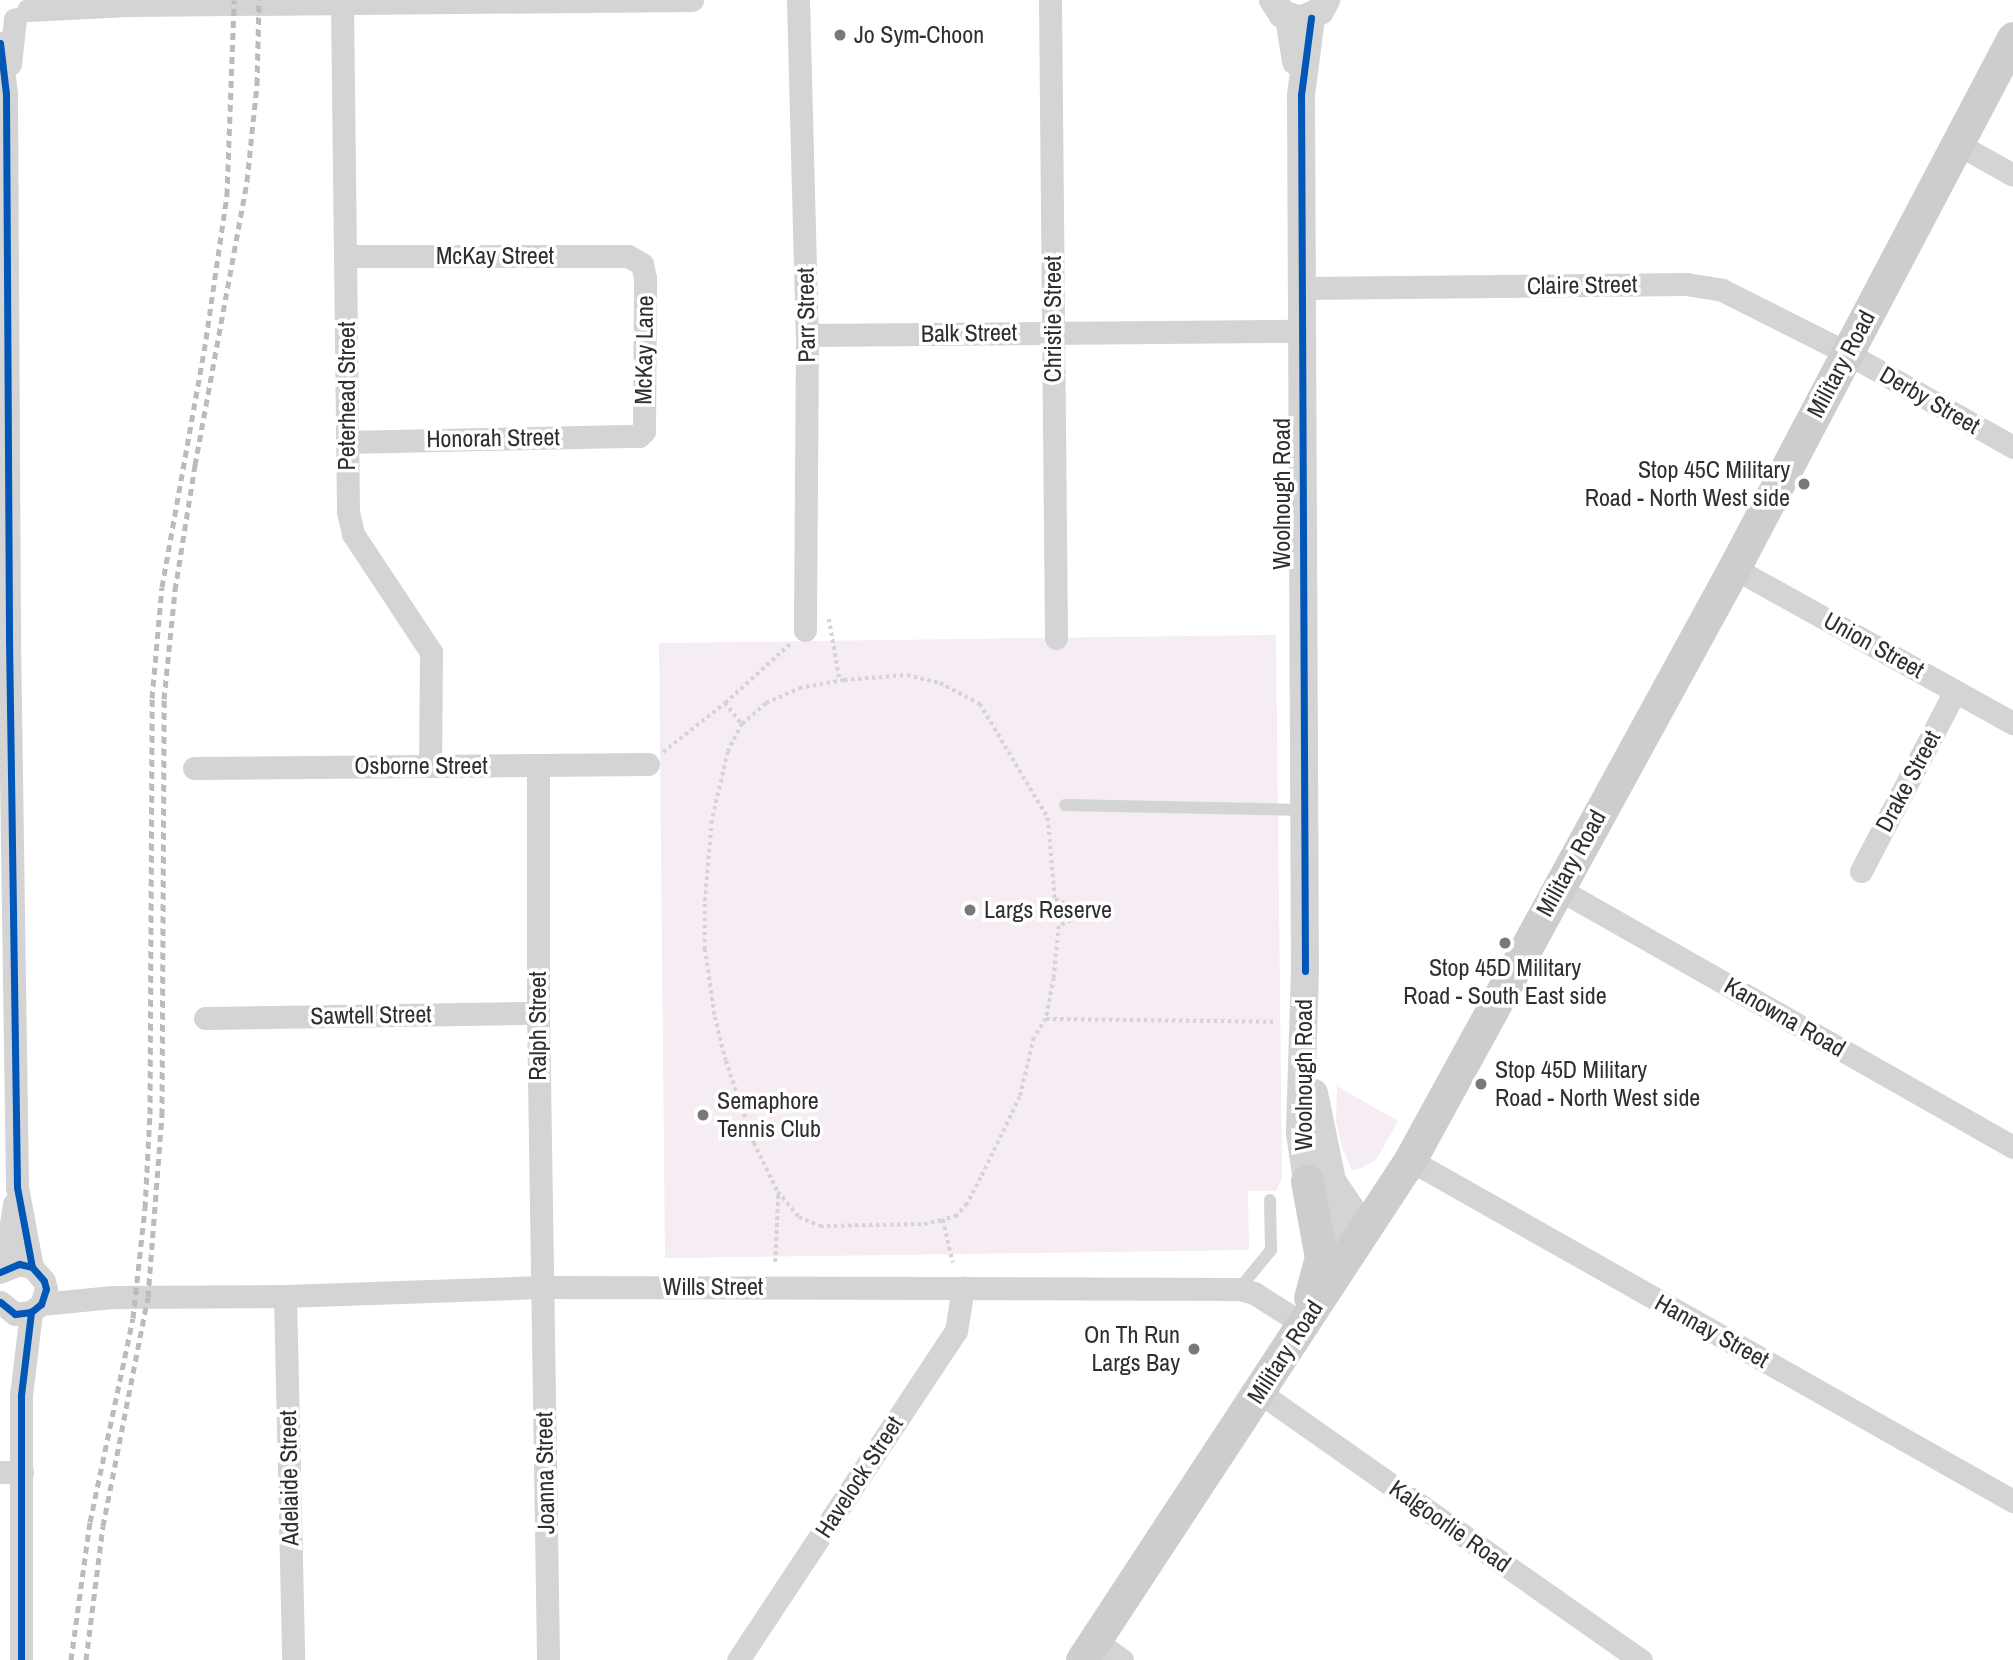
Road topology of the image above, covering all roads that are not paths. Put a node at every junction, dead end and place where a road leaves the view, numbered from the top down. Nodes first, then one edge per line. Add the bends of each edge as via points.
1 (99, 0) edge
2 (692, 0) edge
3 (798, 0) edge
4 (1051, 0) edge
5 (332, 2) edge
6 (129, 5) junction
7 (1288, 6) edge
8 (18, 12) edge
9 (2013, 38) edge
10 (0, 43) edge
11 (6, 94) junction
12 (1956, 143) junction
13 (2013, 175) edge
14 (347, 256) junction
15 (642, 264) joint
16 (1300, 288) junction
17 (4, 316) edge
18 (1300, 331) junction
19 (1053, 332) junction
20 (807, 335) junction
21 (1847, 353) junction
22 (639, 436) joint
23 (346, 442) junction
24 (2013, 447) edge
25 (1734, 568) junction
26 (805, 630) road end
27 (1056, 638) dead end
28 (4, 639) edge
29 (1955, 691) junction
30 (2013, 723) edge
31 (648, 764) road end
32 (538, 765) junction
33 (430, 766) junction
34 (194, 768) dead end
35 (1065, 805) dead end
36 (1303, 810) junction
37 (1861, 871) dead end
38 (1557, 888) junction
39 (1304, 971) junction
40 (538, 1013) junction
41 (205, 1018) dead end
42 (2013, 1147) edge
43 (1410, 1160) junction
44 (1307, 1181) junction
45 (17, 1187) junction
46 (1269, 1200) dead end
47 (1358, 1240) junction
48 (2, 1270) edge
49 (38, 1274) junction
50 (541, 1287) junction
51 (963, 1288) junction
52 (1239, 1289) junction
53 (285, 1296) junction
54 (113, 1297) junction
55 (20, 1307) edge
56 (1303, 1324) junction
57 (1259, 1392) junction
58 (11, 1472) edge
59 (2013, 1501) edge
60 (1088, 1650) edge
61 (21, 1660) edge
62 (293, 1660) edge
63 (548, 1660) edge
64 (738, 1660) edge
65 (1122, 1660) edge
66 (1641, 1660) edge

1 - 6 street
2 - 5 street
3 - 20 street, Parr Street
4 - 19 street, Christie Street
5 - 6 street
5 - 14 street, Peterhead Street
6 - 8 street
7 - 16 street, Woolnough Road via 1301,95
8 - 11 street
9 - 12 main road, Military Road
10 - 11 street
11 - 17 street
12 - 13 street
12 - 21 main road, Military Road
14 - 15 street, McKay Street via 628,256
14 - 23 street, Peterhead Street
15 - 22 street, McKay Lane via 644,431
16 - 18 street, Woolnough Road
16 - 21 street, Claire Street via 1686,284 1721,290
17 - 28 street
18 - 19 street, Balk Street
18 - 36 street, Woolnough Road
19 - 20 street, Balk Street
19 - 27 street, Christie Street
20 - 26 street, Parr Street
21 - 24 street, Derby Street
21 - 25 main road, Military Road
22 - 23 street, Honorah Street
23 - 33 street, Peterhead Street via 353,534 431,652
25 - 29 street, Union Street
25 - 38 main road, Military Road
28 - 45 street
29 - 30 street, Union Street
29 - 37 street, Drake Street
31 - 32 street, Osborne Street
32 - 33 street, Osborne Street
32 - 40 street, Ralph Street
33 - 34 street, Osborne Street
35 - 36 lane
36 - 39 street, Woolnough Road
38 - 42 street, Kanowna Road
38 - 43 main road, Military Road
39 - 44 street, Woolnough Road via 1300,1133
39 - 47 street, Woolnough Road via 1322,1145
40 - 41 street, Sawtell Street
40 - 50 street, Ralph Street
43 - 47 main road, Military Road
43 - 59 street, Hannay Street
44 - 47 street, Woolnough Road via 1332,1226
44 - 56 main road via 1321,1257
45 - 48 street
45 - 49 street
46 - 52 lane via 1271,1250
47 - 56 main road, Military Road
48 - 49 street, Wills Street via 19,1264
49 - 54 street, Wills Street
49 - 55 street via 46,1289
50 - 51 street, Wills Street
50 - 53 street, Wills Street
50 - 63 street, Joanna Street
51 - 52 street, Wills Street
51 - 64 street, Havelock Street via 956,1331
52 - 56 street, Wills Street via 1254,1293
53 - 54 street, Wills Street
53 - 62 street, Adelaide Street
54 - 55 street, Wills Street
55 - 58 street via 21,1395
56 - 57 main road, Military Road
57 - 60 main road, Military Road
57 - 66 street, Kalgoorlie Road
58 - 61 street
60 - 65 street

